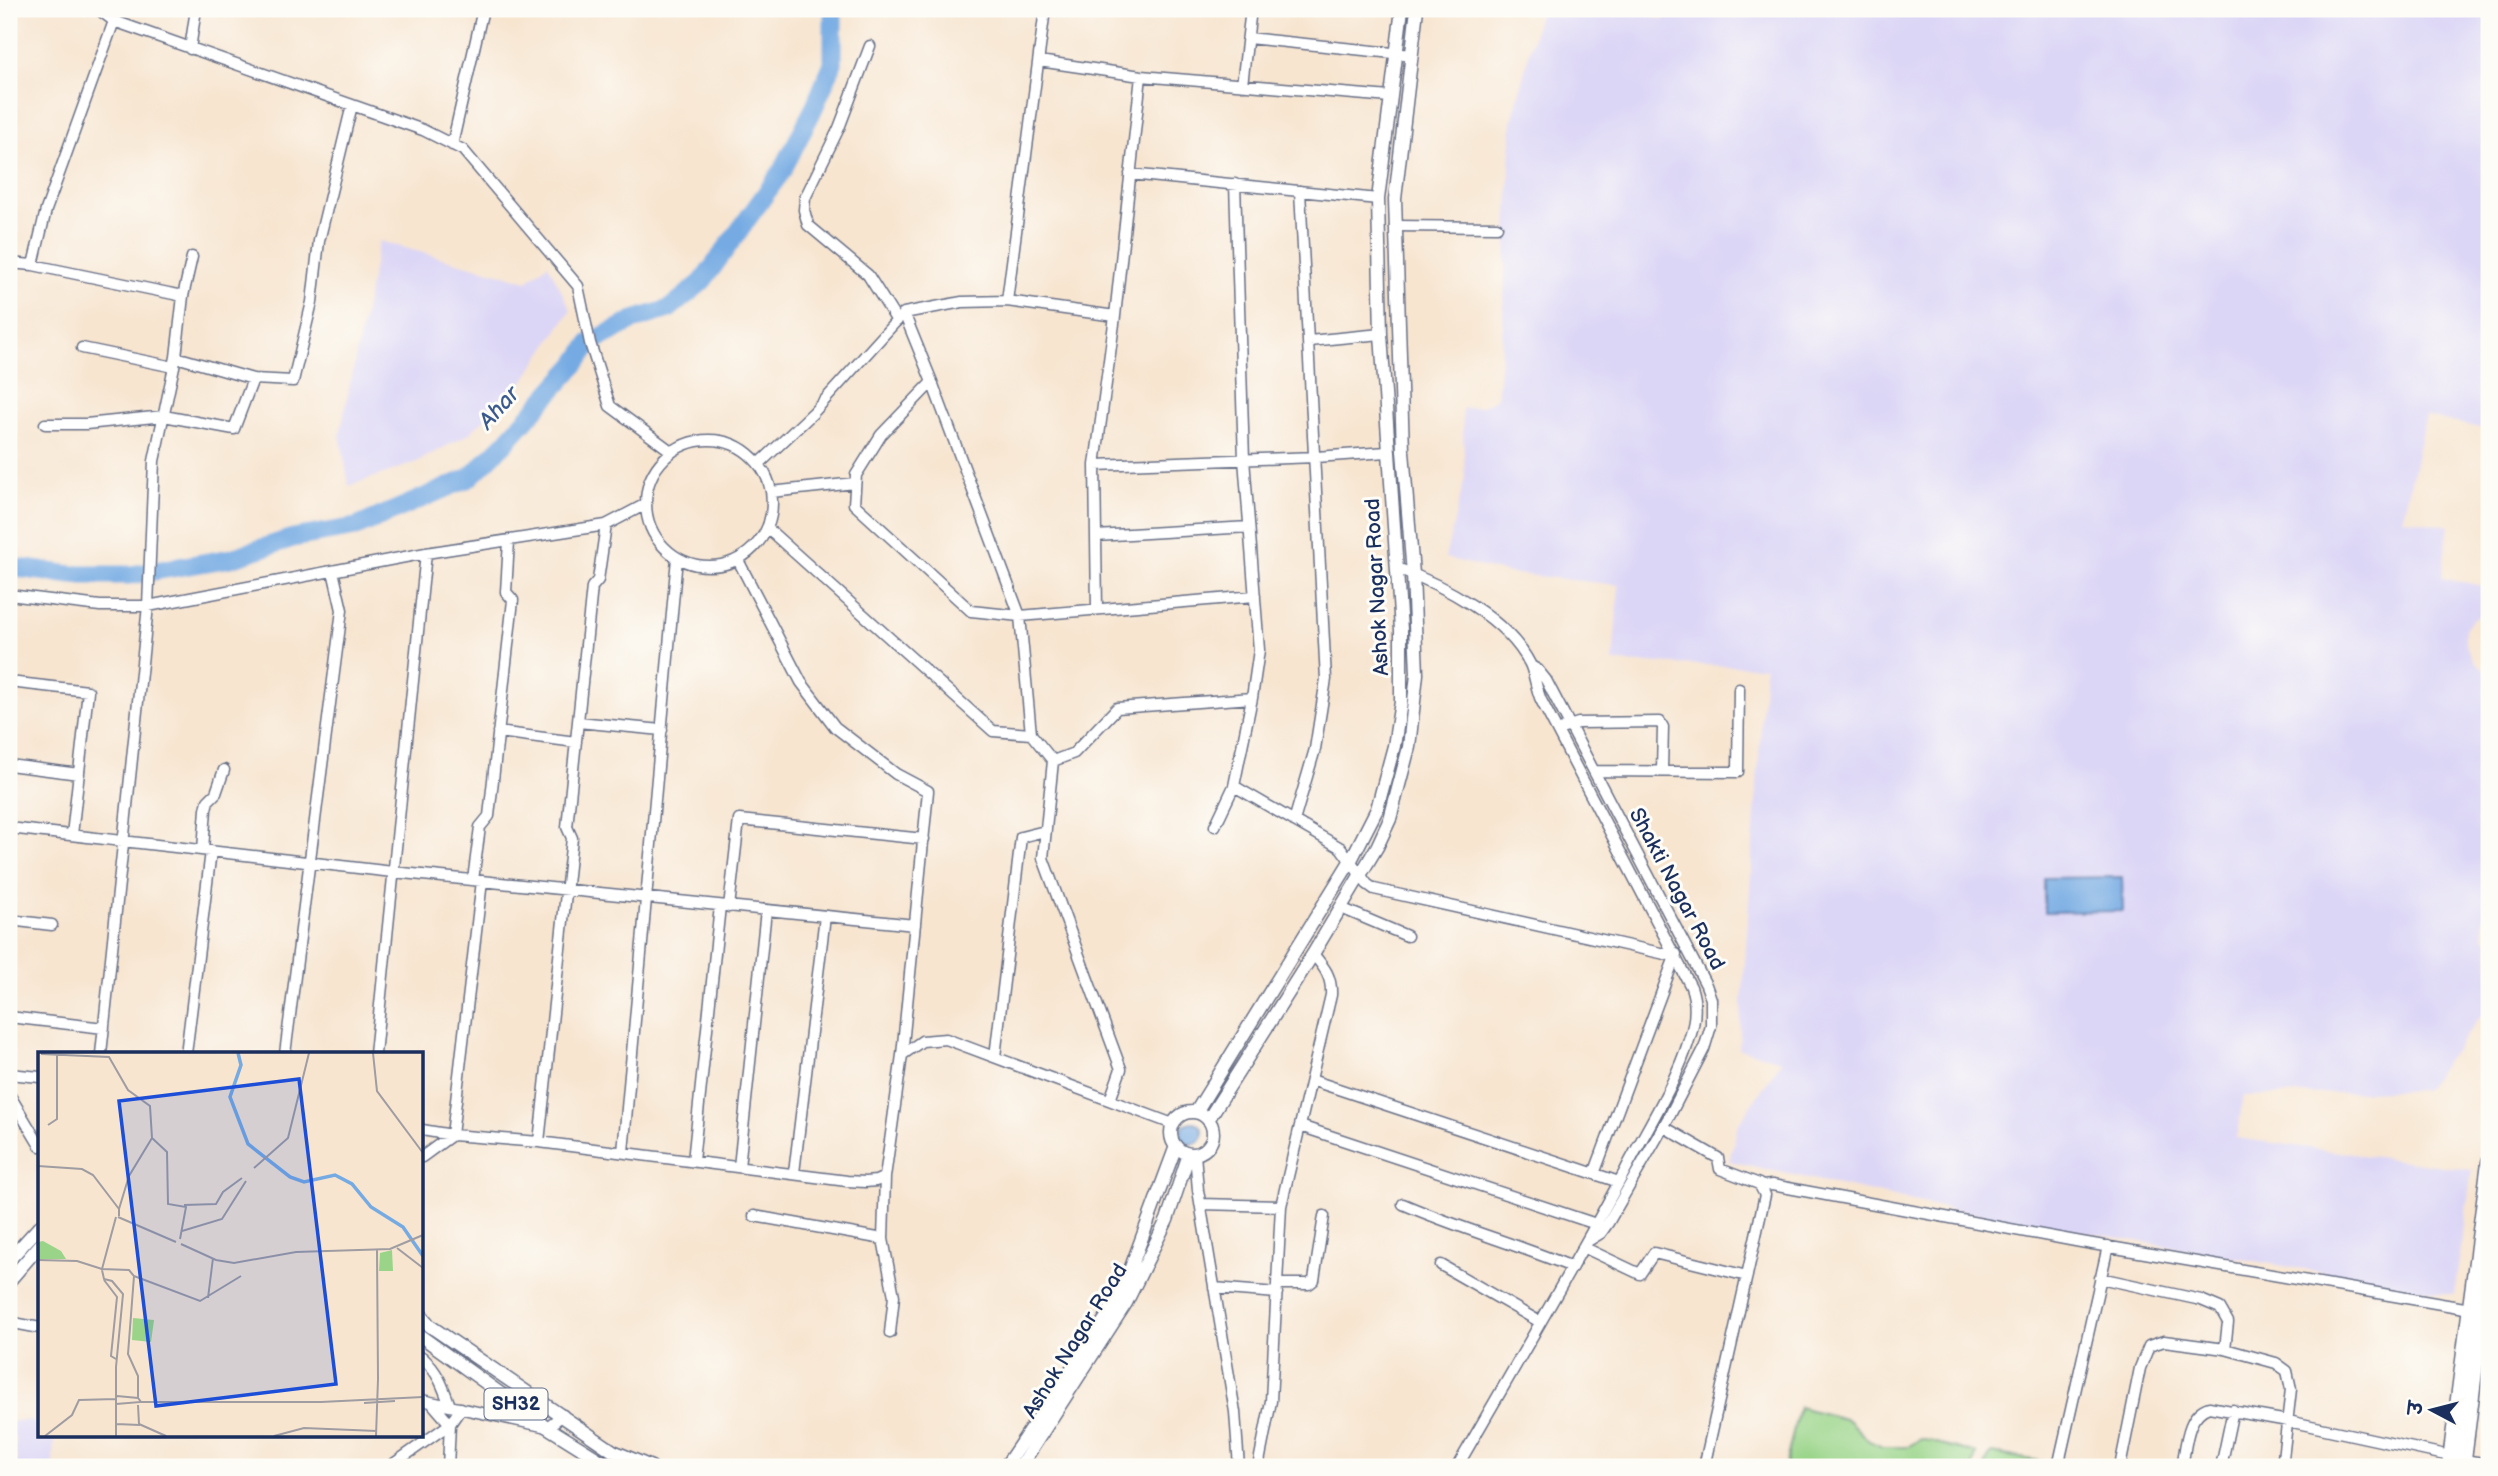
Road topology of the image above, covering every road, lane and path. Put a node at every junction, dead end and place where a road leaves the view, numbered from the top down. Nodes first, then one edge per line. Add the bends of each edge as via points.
1 (97, 9) edge
2 (196, 9) edge
3 (483, 9) edge
4 (1045, 9) edge
5 (1251, 9) edge
6 (1401, 9) edge
7 (1417, 9) edge
8 (114, 21) junction
9 (1248, 38) junction
10 (870, 46) dead end
11 (190, 49) junction
12 (1396, 53) junction
13 (1412, 55) junction
14 (1039, 61) junction
15 (1141, 76) junction
16 (1242, 85) junction
17 (1390, 97) junction
18 (352, 105) junction
19 (452, 145) junction
20 (1130, 174) junction
21 (1235, 184) junction
22 (1300, 191) junction
23 (1378, 199) junction
24 (1395, 226) junction
25 (1497, 227) dead end
26 (192, 257) dead end
27 (9, 263) edge
28 (33, 265) junction
29 (183, 296) junction
30 (1007, 301) junction
31 (1115, 316) junction
32 (901, 317) junction
33 (1381, 334) junction
34 (1309, 341) junction
35 (82, 348) dead end
36 (175, 362) junction
37 (253, 379) junction
38 (932, 382) junction
39 (164, 416) junction
40 (45, 424) dead end
41 (671, 451) junction
42 (1388, 452) junction
43 (1316, 457) junction
44 (1244, 459) junction
45 (759, 464) junction
46 (1095, 465) junction
47 (855, 484) junction
48 (771, 492) junction
49 (646, 504) junction
50 (606, 525) junction
51 (1249, 527) junction
52 (767, 528) junction
53 (1096, 536) junction
54 (509, 541) junction
55 (426, 553) junction
56 (677, 558) junction
57 (738, 560) junction
58 (1397, 568) junction
59 (333, 571) junction
60 (1413, 574) junction
61 (9, 595) edge
62 (1255, 596) junction
63 (148, 606) junction
64 (1097, 609) junction
65 (1020, 616) junction
66 (1531, 666) junction
67 (9, 682) edge
68 (1740, 689) dead end
69 (1252, 698) junction
70 (578, 722) junction
71 (1570, 725) junction
72 (662, 730) junction
73 (498, 732) junction
74 (1558, 733) junction
75 (1031, 734) junction
76 (576, 742) junction
77 (1053, 761) junction
78 (9, 765) edge
79 (224, 770) dead end
80 (1594, 771) junction
81 (1662, 771) junction
82 (79, 774) junction
83 (1234, 786) junction
84 (1294, 821) junction
85 (1215, 826) dead end
86 (9, 828) edge
87 (1045, 831) junction
88 (72, 835) junction
89 (924, 839) junction
90 (124, 841) junction
91 (207, 851) junction
92 (1351, 860) junction
93 (310, 863) junction
94 (393, 872) junction
95 (1361, 875) junction
96 (478, 881) junction
97 (567, 891) junction
98 (646, 898) junction
99 (724, 906) junction
100 (1342, 908) junction
101 (766, 910) junction
102 (825, 916) junction
103 (9, 920) edge
104 (52, 925) dead end
105 (915, 925) junction
106 (1407, 936) dead end
107 (1684, 944) junction
108 (1671, 951) junction
109 (1313, 954) junction
110 (9, 1017) edge
111 (104, 1028) junction
112 (102, 1052) edge
113 (186, 1052) edge
114 (285, 1052) edge
115 (375, 1052) edge
116 (902, 1055) junction
117 (995, 1057) junction
118 (9, 1074) edge
119 (38, 1077) edge
120 (1311, 1080) junction
121 (9, 1094) edge
122 (1110, 1100) junction
123 (1196, 1112) junction
124 (1208, 1120) junction
125 (1173, 1124) junction
126 (1300, 1126) junction
127 (1664, 1127) junction
128 (424, 1130) edge
129 (452, 1135) junction
130 (540, 1142) junction
131 (38, 1143) edge
132 (1176, 1146) junction
133 (623, 1152) junction
134 (1192, 1154) junction
135 (424, 1156) edge
136 (693, 1161) junction
137 (2489, 1162) edge
138 (739, 1167) junction
139 (794, 1173) junction
140 (1594, 1174) junction
141 (885, 1177) junction
142 (1619, 1182) junction
143 (1762, 1186) junction
144 (1200, 1204) junction
145 (1403, 1204) dead end
146 (1281, 1206) junction
147 (754, 1216) dead end
148 (1324, 1216) dead end
149 (1596, 1224) junction
150 (38, 1228) edge
151 (883, 1239) junction
152 (1584, 1245) junction
153 (2108, 1246) junction
154 (38, 1247) edge
155 (2483, 1252) edge
156 (9, 1260) edge
157 (2489, 1260) edge
158 (1441, 1265) dead end
159 (1572, 1267) junction
160 (1747, 1276) junction
161 (2100, 1279) junction
162 (9, 1281) edge
163 (1214, 1288) junction
164 (1278, 1288) junction
165 (2476, 1310) junction
166 (424, 1318) edge
167 (9, 1320) edge
168 (1540, 1322) junction
169 (38, 1328) edge
170 (890, 1333) dead end
171 (424, 1338) edge
172 (2225, 1349) junction
173 (424, 1359) edge
174 (426, 1401) edge
175 (455, 1407) junction
176 (2233, 1410) junction
177 (563, 1415) junction
178 (2288, 1421) junction
179 (450, 1424) junction
180 (547, 1427) junction
181 (2457, 1463) edge
182 (2489, 1464) edge
183 (389, 1467) edge
184 (448, 1467) edge
185 (611, 1467) edge
186 (651, 1467) edge
187 (1006, 1467) edge
188 (1020, 1467) edge
189 (1239, 1467) edge
190 (1258, 1467) edge
191 (1457, 1467) edge
192 (1704, 1467) edge
193 (2058, 1467) edge
194 (2120, 1467) edge
195 (2182, 1467) edge
196 (2221, 1467) edge
197 (2282, 1467) edge

1 - 8 street
2 - 11 street
3 - 19 street
4 - 14 street
5 - 9 street
6 - 12 main road, Ashok Nagar Road
7 - 13 main road
8 - 11 street
8 - 28 street via 46,210
9 - 12 street
9 - 16 street
10 - 32 street via 839,128 805,198 804,210 808,225 868,275
11 - 18 street
12 - 13 street
12 - 17 main road, Ashok Nagar Road
13 - 24 main road
14 - 15 street
14 - 30 street
15 - 16 street
15 - 20 street
16 - 17 street
17 - 23 main road, Ashok Nagar Road
18 - 19 street
18 - 37 street via 319,241 312,302 293,381
19 - 41 street via 463,150 578,286 610,406
20 - 21 street
20 - 31 street
21 - 22 street
21 - 44 street
22 - 23 street
22 - 34 street
23 - 33 main road, Ashok Nagar Road
24 - 25 street
24 - 60 main road via 1403,451
26 - 29 street
27 - 28 street
28 - 29 street
29 - 36 street
30 - 31 street
30 - 32 street via 962,302
31 - 46 street
32 - 38 street
32 - 45 street
33 - 34 street
33 - 42 main road, Ashok Nagar Road
34 - 43 street
35 - 36 street
36 - 37 street
36 - 39 street
37 - 39 street via 234,429
38 - 47 street via 881,435
38 - 65 street
39 - 40 street
39 - 63 street via 154,461
41 - 45 street via 691,441 716,439 737,445
41 - 49 street via 649,481
42 - 43 street
42 - 58 main road, Ashok Nagar Road
43 - 44 street
43 - 84 street via 1326,679 1315,749
44 - 46 street
44 - 51 street
45 - 48 street
46 - 53 street
47 - 48 street
47 - 65 street via 854,504 971,611
48 - 52 street
49 - 50 street
49 - 56 street via 655,536
50 - 54 street
50 - 70 street via 598,580 592,587
51 - 53 street
51 - 62 street
52 - 57 street via 759,543
52 - 75 street via 993,731
53 - 64 street
54 - 55 street
54 - 73 street via 506,592 513,600
55 - 59 street
55 - 94 street
56 - 57 street via 698,566
56 - 72 street
57 - 89 street via 802,682 835,727 896,774 928,791
58 - 60 street, Shakti Nagar Road
58 - 92 main road, Ashok Nagar Road via 1402,670 1398,724 1380,801
59 - 63 street
59 - 93 street via 342,610
60 - 66 street, Shakti Nagar Road via 1490,618
60 - 95 main road via 1418,674 1412,729 1391,819
61 - 63 street via 100,606
62 - 64 street
62 - 69 street via 1259,650
63 - 90 street
64 - 65 street
65 - 75 street
66 - 71 street, Shakti Nagar Road via 1546,680
66 - 74 street, Shakti Nagar Road
67 - 82 street via 88,691
68 - 81 street via 1738,772
69 - 77 street via 1117,708 1074,753
69 - 83 street
70 - 72 street
70 - 76 street
71 - 74 street
71 - 80 street, Shakti Nagar Road
71 - 81 street via 1662,723
72 - 98 street
73 - 76 street
73 - 96 street via 489,816 480,827
74 - 108 street, Shakti Nagar Road
75 - 77 street
76 - 97 street via 567,827 572,838
77 - 87 street
78 - 82 street
79 - 91 street via 206,809
80 - 81 street
80 - 107 street, Shakti Nagar Road
82 - 88 street
83 - 84 street
83 - 85 street
84 - 92 street via 1341,848
86 - 88 street
87 - 117 street via 1021,837
87 - 122 street via 1042,858 1121,1069
88 - 90 street
89 - 99 street via 739,820
89 - 105 street
90 - 91 street
90 - 111 street
91 - 93 street
91 - 113 street
92 - 95 street
92 - 123 main road, Ashok Nagar Road
93 - 94 street
93 - 114 street
94 - 96 street
94 - 115 street
95 - 100 main road
95 - 108 street via 1374,889
96 - 97 street
96 - 129 street
97 - 98 street
97 - 130 street
98 - 99 street
98 - 133 street
99 - 101 street
99 - 136 street
100 - 106 street
100 - 109 main road
101 - 102 street
101 - 138 street
102 - 105 street
102 - 139 street
103 - 104 street
105 - 116 street
107 - 108 street
107 - 127 street, Shakti Nagar Road via 1709,992 1711,1026
108 - 140 street
108 - 142 street, Shakti Nagar Road via 1693,995 1691,1033
109 - 120 street via 1328,971 1332,984
109 - 124 main road
110 - 111 street
111 - 112 street
116 - 117 street via 922,1041 946,1039
116 - 141 street
117 - 122 street
118 - 119 street
120 - 126 street
120 - 140 street
121 - 131 street
122 - 125 street
123 - 124 main road
123 - 125 main road via 1185,1113
124 - 134 main road via 1211,1141 1202,1152
125 - 132 main road
126 - 146 street
126 - 149 street
127 - 143 street via 1718,1158 1720,1170
127 - 152 street, Shakti Nagar Road via 1604,1230
128 - 129 street
129 - 130 street
129 - 135 street
130 - 133 street
132 - 134 main road
132 - 187 main road via 1130,1270 1108,1315
133 - 136 street
134 - 144 street
134 - 188 main road, Ashok Nagar Road via 1167,1220 1126,1303
136 - 138 street
137 - 155 highway
138 - 139 street
139 - 141 street via 865,1182
140 - 142 street
141 - 151 street
142 - 149 street, Shakti Nagar Road
143 - 153 street
143 - 160 street via 1764,1201
144 - 146 street
144 - 163 street
145 - 159 street
146 - 164 street
147 - 151 street
148 - 164 street via 1314,1280
149 - 152 street, Shakti Nagar Road
150 - 156 main road
151 - 170 street via 894,1296
152 - 159 street, Shakti Nagar Road
152 - 160 street via 1640,1274 1654,1253
153 - 161 street
153 - 165 street
154 - 162 main road
155 - 165 highway
157 - 165 highway
158 - 168 street
159 - 168 street, Shakti Nagar Road
160 - 192 street
161 - 172 street via 2220,1308 2228,1322
161 - 193 street
163 - 164 street
163 - 189 street via 1235,1412
164 - 190 street via 1271,1401
165 - 181 highway
166 - 177 main road
167 - 169 street
168 - 191 street, Shakti Nagar Road
171 - 180 main road, SH32
172 - 178 street via 2276,1363 2287,1371 2291,1389
172 - 194 street via 2164,1341 2149,1346 2140,1368
173 - 175 street via 442,1380
174 - 175 street
174 - 179 street
175 - 179 street
175 - 180 street
176 - 178 street
176 - 195 street via 2208,1407 2196,1414
176 - 196 street
177 - 180 street
177 - 186 main road via 613,1451
178 - 181 street
178 - 197 street
179 - 183 street
179 - 184 street
180 - 185 main road, SH32
181 - 182 street

